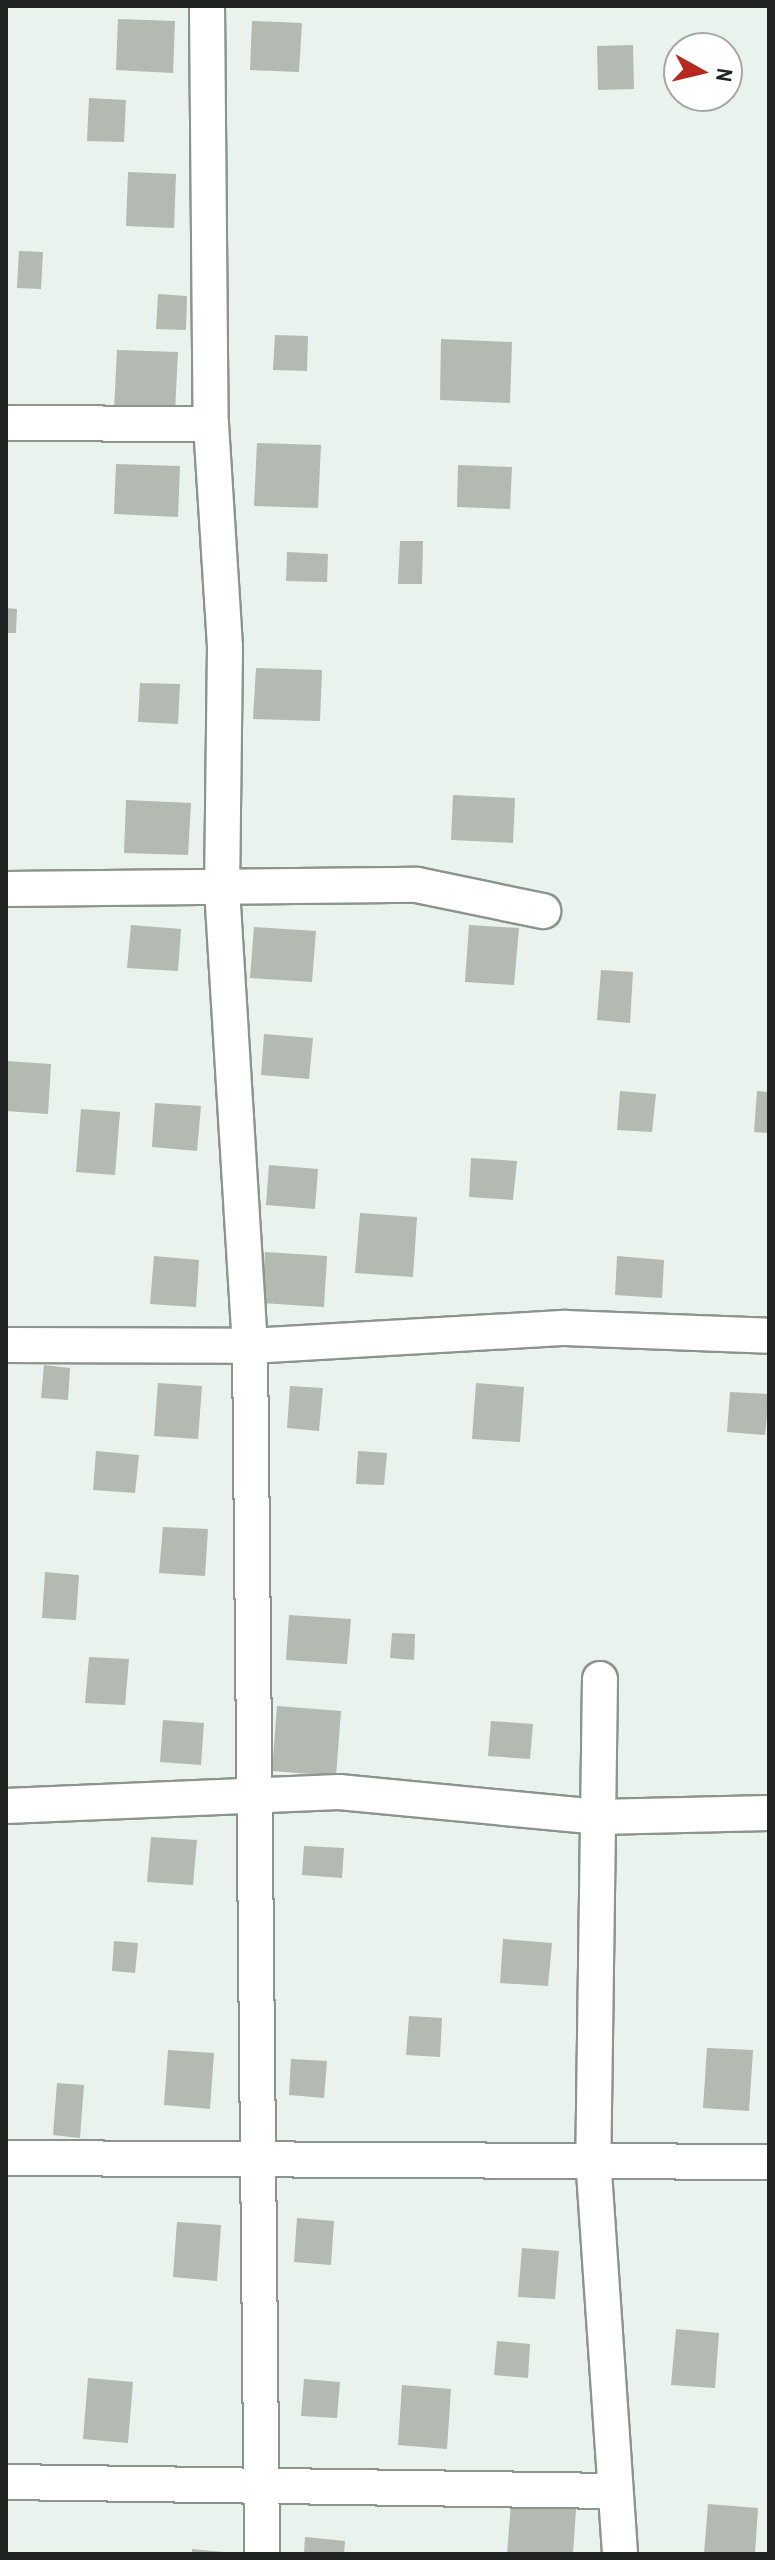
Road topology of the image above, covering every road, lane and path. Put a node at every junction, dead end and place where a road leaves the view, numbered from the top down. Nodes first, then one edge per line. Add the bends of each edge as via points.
1 (207, 6) edge
2 (6, 423) edge
3 (211, 424) junction
4 (6, 889) edge
5 (222, 889) junction
6 (543, 911) dead end
7 (769, 1336) edge
8 (6, 1345) edge
9 (250, 1346) junction
10 (600, 1679) dead end
11 (259, 1796) junction
12 (6, 1806) edge
13 (769, 1813) edge
14 (598, 1817) junction
15 (257, 2157) junction
16 (593, 2157) junction
17 (6, 2158) edge
18 (769, 2162) edge
19 (6, 2482) edge
20 (261, 2484) junction
21 (611, 2491) junction
22 (262, 2554) edge
23 (620, 2554) edge

1 - 3 street
2 - 3 street
3 - 5 street via 225,647
4 - 5 street
5 - 6 street via 417,885
5 - 9 street
7 - 9 street via 565,1328
8 - 9 street
9 - 11 street
10 - 14 street
11 - 12 street
11 - 14 street via 339,1792
11 - 15 street
13 - 14 street
14 - 16 street
15 - 16 street
15 - 17 street
15 - 20 street
16 - 18 street
16 - 21 street
19 - 20 street
20 - 21 street
20 - 22 street
21 - 23 street

